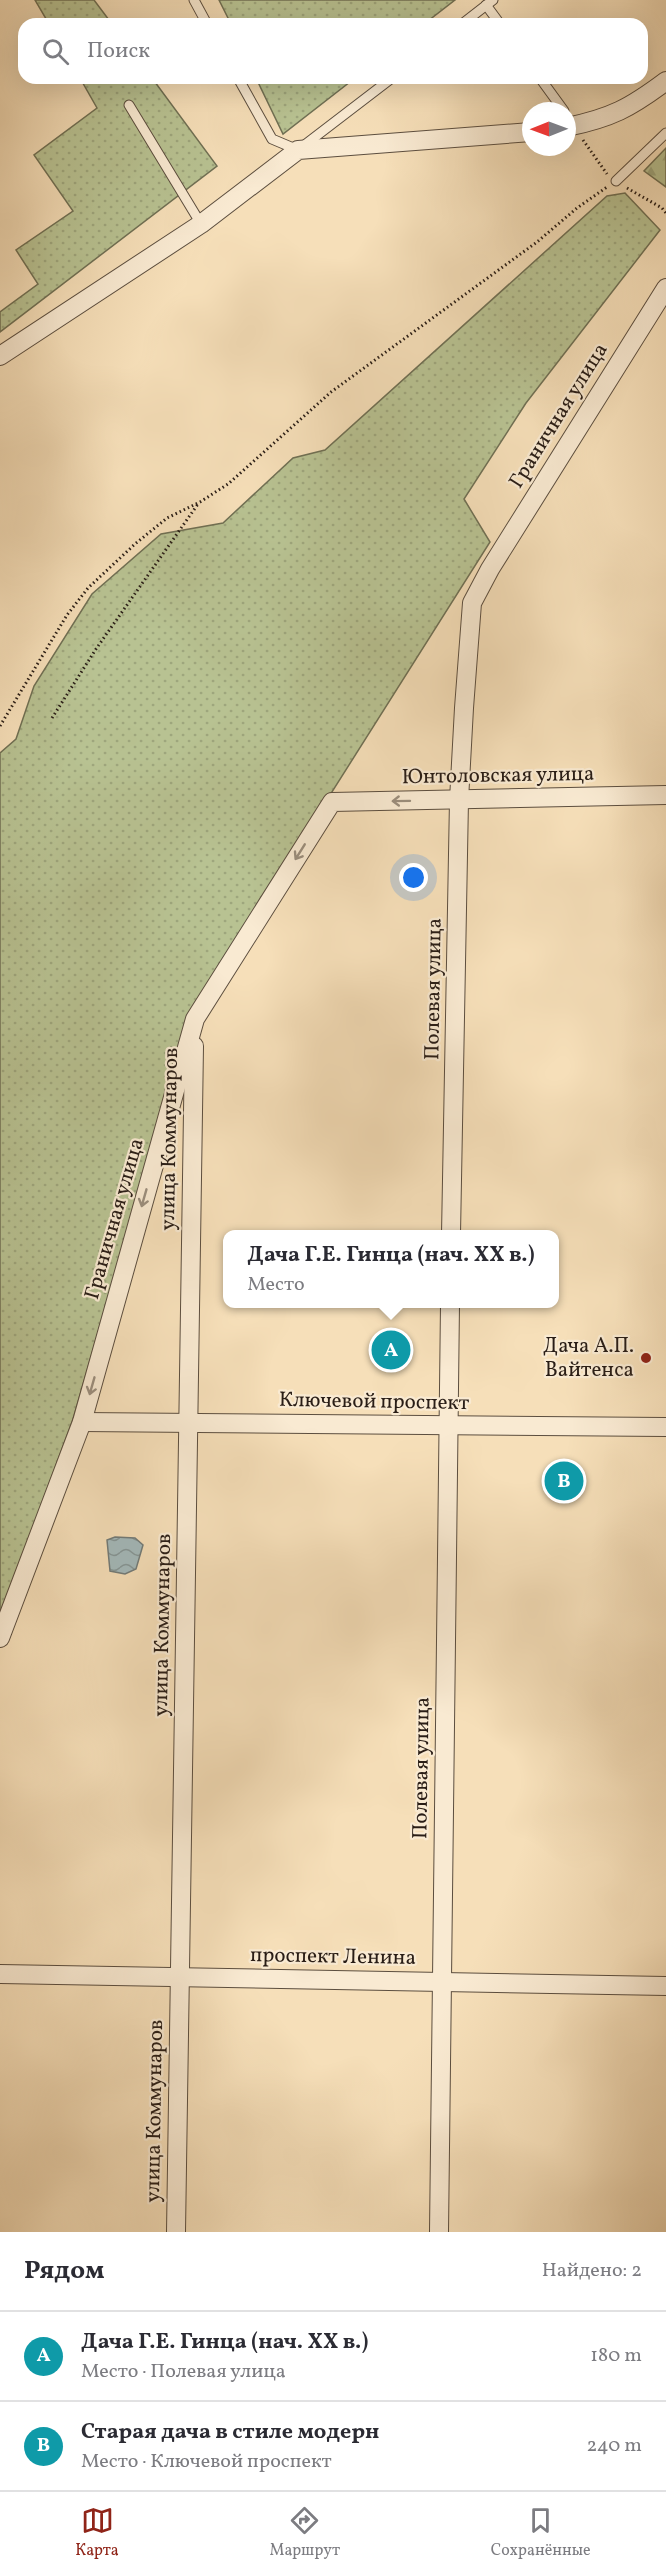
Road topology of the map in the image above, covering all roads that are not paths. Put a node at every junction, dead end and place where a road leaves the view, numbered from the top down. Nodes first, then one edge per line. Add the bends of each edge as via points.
1 (194, 0) edge
2 (490, 2) edge
3 (204, 18) edge
4 (470, 18) edge
5 (497, 18) edge
6 (666, 81) edge
7 (240, 84) edge
8 (384, 84) edge
9 (544, 84) edge
10 (556, 102) edge
11 (129, 105) dead end
12 (576, 120) edge
13 (522, 133) edge
14 (666, 133) edge
15 (298, 150) junction
16 (616, 181) road end
17 (201, 224) junction
18 (666, 288) edge
19 (0, 356) edge
20 (490, 569) joint
21 (666, 795) edge
22 (459, 800) junction
23 (332, 802) joint
24 (195, 1019) junction
25 (452, 1230) edge
26 (450, 1308) edge
27 (82, 1422) junction
28 (188, 1423) junction
29 (448, 1425) junction
30 (666, 1427) edge
31 (0, 1638) edge
32 (0, 1974) edge
33 (180, 1977) junction
34 (442, 1982) junction
35 (666, 1986) edge
36 (176, 2232) edge
37 (439, 2232) edge

1 - 3 lane
2 - 4 lane
2 - 5 lane
6 - 12 street via 629,108 599,120
7 - 15 lane via 272,139
8 - 15 lane
9 - 10 lane
11 - 17 lane
13 - 15 street
14 - 16 lane
15 - 17 street
17 - 19 street
18 - 20 street, Граничная улица
20 - 22 street, Полевая улица via 471,603
21 - 22 street, Юнтоловская улица
22 -> 23 street, Юнтоловская улица
22 - 25 street, Полевая улица
23 -> 24 street, Граничная улица
24 -> 27 street, Граничная улица
24 - 28 street, улица Коммунаров
26 - 29 street, Полевая улица
27 - 28 street, Ключевой проспект
27 - 31 street, Граничная улица
28 - 29 street, Ключевой проспект
28 - 33 street, улица Коммунаров
29 - 30 street, Ключевой проспект
29 - 34 street, Полевая улица
32 - 33 street, проспект Ленина
33 - 34 street, проспект Ленина
33 - 36 street, улица Коммунаров
34 - 35 street, проспект Ленина
34 - 37 street, Полевая улица

